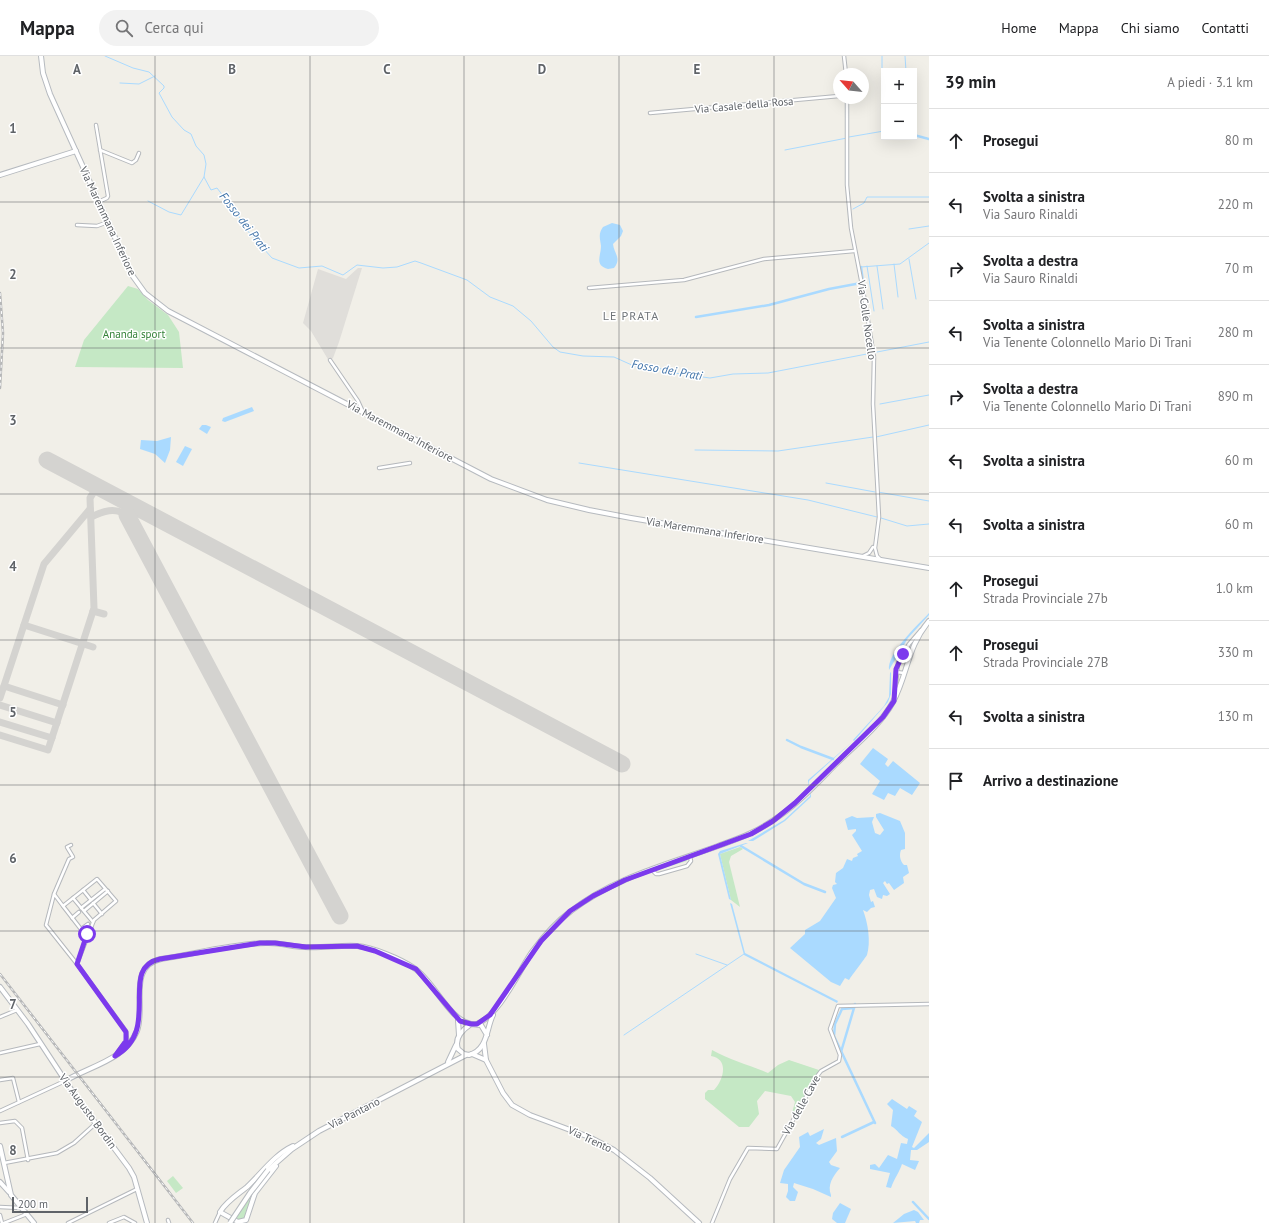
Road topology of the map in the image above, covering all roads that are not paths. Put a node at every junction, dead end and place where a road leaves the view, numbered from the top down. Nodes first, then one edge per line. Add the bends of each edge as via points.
1 (41, 56) edge
2 (844, 56) edge
3 (845, 68) edge
4 (833, 97) edge
5 (847, 104) edge
6 (650, 113) dead end
7 (96, 124) dead end
8 (100, 150) junction
9 (76, 151) junction
10 (139, 153) dead end
11 (0, 175) edge
12 (98, 202) junction
13 (108, 222) junction
14 (77, 225) dead end
15 (854, 251) junction
16 (589, 288) dead end
17 (330, 360) dead end
18 (364, 412) junction
19 (410, 463) dead end
20 (379, 468) dead end
21 (874, 548) junction
22 (860, 556) junction
23 (872, 558) junction
24 (882, 560) junction
25 (929, 568) edge
26 (929, 621) edge
27 (925, 626) junction
28 (896, 672) junction
29 (904, 674) junction
30 (894, 701) junction
31 (71, 845) dead end
32 (690, 856) junction
33 (652, 870) junction
34 (82, 890) junction
35 (107, 890) junction
36 (54, 894) junction
37 (73, 898) junction
38 (91, 900) junction
39 (93, 903) junction
40 (62, 906) junction
41 (81, 908) junction
42 (84, 911) junction
43 (79, 912) dead end
44 (102, 914) junction
45 (72, 918) junction
46 (93, 923) junction
47 (88, 924) dead end
48 (81, 929) junction
49 (86, 937) junction
50 (77, 964) junction
51 (0, 987) edge
52 (929, 1004) edge
53 (18, 1009) junction
54 (495, 1009) junction
55 (0, 1017) edge
56 (457, 1018) junction
57 (471, 1024) junction
58 (477, 1024) junction
59 (459, 1035) junction
60 (487, 1035) junction
61 (41, 1043) junction
62 (457, 1043) junction
63 (484, 1044) junction
64 (0, 1053) edge
65 (466, 1054) junction
66 (472, 1054) junction
67 (115, 1056) junction
68 (486, 1060) junction
69 (446, 1064) junction
70 (0, 1080) edge
71 (65, 1080) junction
72 (19, 1102) junction
73 (0, 1111) edge
74 (0, 1123) edge
75 (96, 1123) junction
76 (301, 1143) junction
77 (0, 1146) edge
78 (285, 1155) junction
79 (28, 1160) junction
80 (3, 1163) junction
81 (0, 1182) edge
82 (137, 1188) junction
83 (11, 1195) junction
84 (0, 1207) edge
85 (23, 1208) junction
86 (220, 1212) junction
87 (28, 1214) junction
88 (0, 1215) edge
89 (3, 1223) edge
90 (34, 1223) edge
91 (68, 1223) edge
92 (109, 1223) edge
93 (135, 1223) edge
94 (147, 1223) edge
95 (215, 1223) edge
96 (230, 1223) edge
97 (698, 1223) edge
98 (712, 1223) edge

1 - 9 main road, Via Maremmana Inferiore via 48,88
2 - 3 street
4 - 6 street, Via Casale della Rosa
5 - 15 street, Via Colle Nocello via 847,188
7 - 8 street
8 - 10 street via 132,163
8 - 12 street via 108,196
9 - 11 main road
9 - 12 main road, Via Maremmana Inferiore
12 - 13 main road, Via Maremmana Inferiore
13 - 14 street via 97,226
13 - 18 main road, Via Maremmana Inferiore via 136,281 162,308
15 - 16 street via 764,259 684,280
15 - 21 street, Via Colle Nocello via 874,356 873,404 879,514
17 - 18 street
18 - 22 main road, Via Maremmana Inferiore via 483,474 547,500 631,518
19 - 20 street
21 - 22 street via 869,554
21 - 23 street
21 - 24 street
22 - 23 main road, Via Maremmana Inferiore
23 - 24 main road, Via Maremmana Inferiore
24 - 25 main road, Via Maremmana Inferiore
26 - 27 main road
27 - 28 street via 904,652
27 - 29 main road via 911,650
28 - 29 street
28 - 30 street
29 - 30 main road
30 - 32 main road via 878,723 778,817 751,834
31 - 36 street via 67,847 73,857 69,859
32 - 33 main road
32 - 33 street via 691,863 687,866 659,874
33 - 54 main road via 593,896 560,920 532,952
34 - 35 street via 97,879
34 - 37 street
34 - 38 street
35 - 38 street
35 - 39 street
35 - 44 street via 116,901
36 - 40 street
36 - 50 street via 46,925
37 - 40 street
37 - 41 street
38 - 41 street
39 - 42 street
39 - 44 street
40 - 45 street
41 - 42 street
42 - 46 street
43 - 45 street
44 - 46 street
45 - 48 street
46 - 49 street
47 - 48 street
48 - 49 street
49 - 50 street
50 - 67 street via 126,1032 126,1041
51 - 53 main road, Via Augusto Bordin
52 - 98 street, Via delle Cave via 838,1006 830,1029 840,1055 839,1061 818,1075 777,1149 748,1148 733,1172
53 - 55 street
53 - 61 main road, Via Augusto Bordin
54 - 58 main road via 487,1019
54 - 60 main road
56 - 57 main road
56 - 59 main road via 460,1026
56 - 67 main road via 416,969 375,951 357,946 306,947 260,943 148,963 140,978 138,1026 129,1044
57 - 58 main road
57 - 59 main road
58 - 60 main road via 484,1027
59 - 62 main road
60 - 63 main road
61 - 64 street
61 - 71 main road, Via Augusto Bordin
62 - 65 main road via 459,1050
62 - 69 main road
63 - 66 main road
63 - 68 main road
65 - 66 main road
65 - 69 main road, Via Pantano
66 - 68 main road
67 - 71 main road
68 - 97 main road, Via Trento via 512,1105 530,1115 592,1138 614,1150 650,1178
69 - 76 main road, Via Pantano via 322,1129
70 - 72 street via 13,1078
71 - 72 street
71 - 75 main road, Via Augusto Bordin
72 - 73 street
74 - 79 street via 15,1121 21,1126
75 - 79 street via 63,1150
75 - 82 main road, Via Augusto Bordin via 128,1167
76 - 78 main road, Via Pantano
76 - 86 main road via 275,1158
77 - 80 main road
78 - 86 main road via 258,1189 246,1220 238,1222
78 - 96 main road, Via Pantano, bridge via 268,1170 251,1191
79 - 80 street
80 - 83 main road
81 - 83 main road
82 - 91 street
82 - 94 main road, Via Augusto Bordin
83 - 85 main road
84 - 85 street
85 - 87 main road
86 - 95 street
87 - 89 street
87 - 90 main road
88 - 89 street
92 - 93 street via 123,1217

